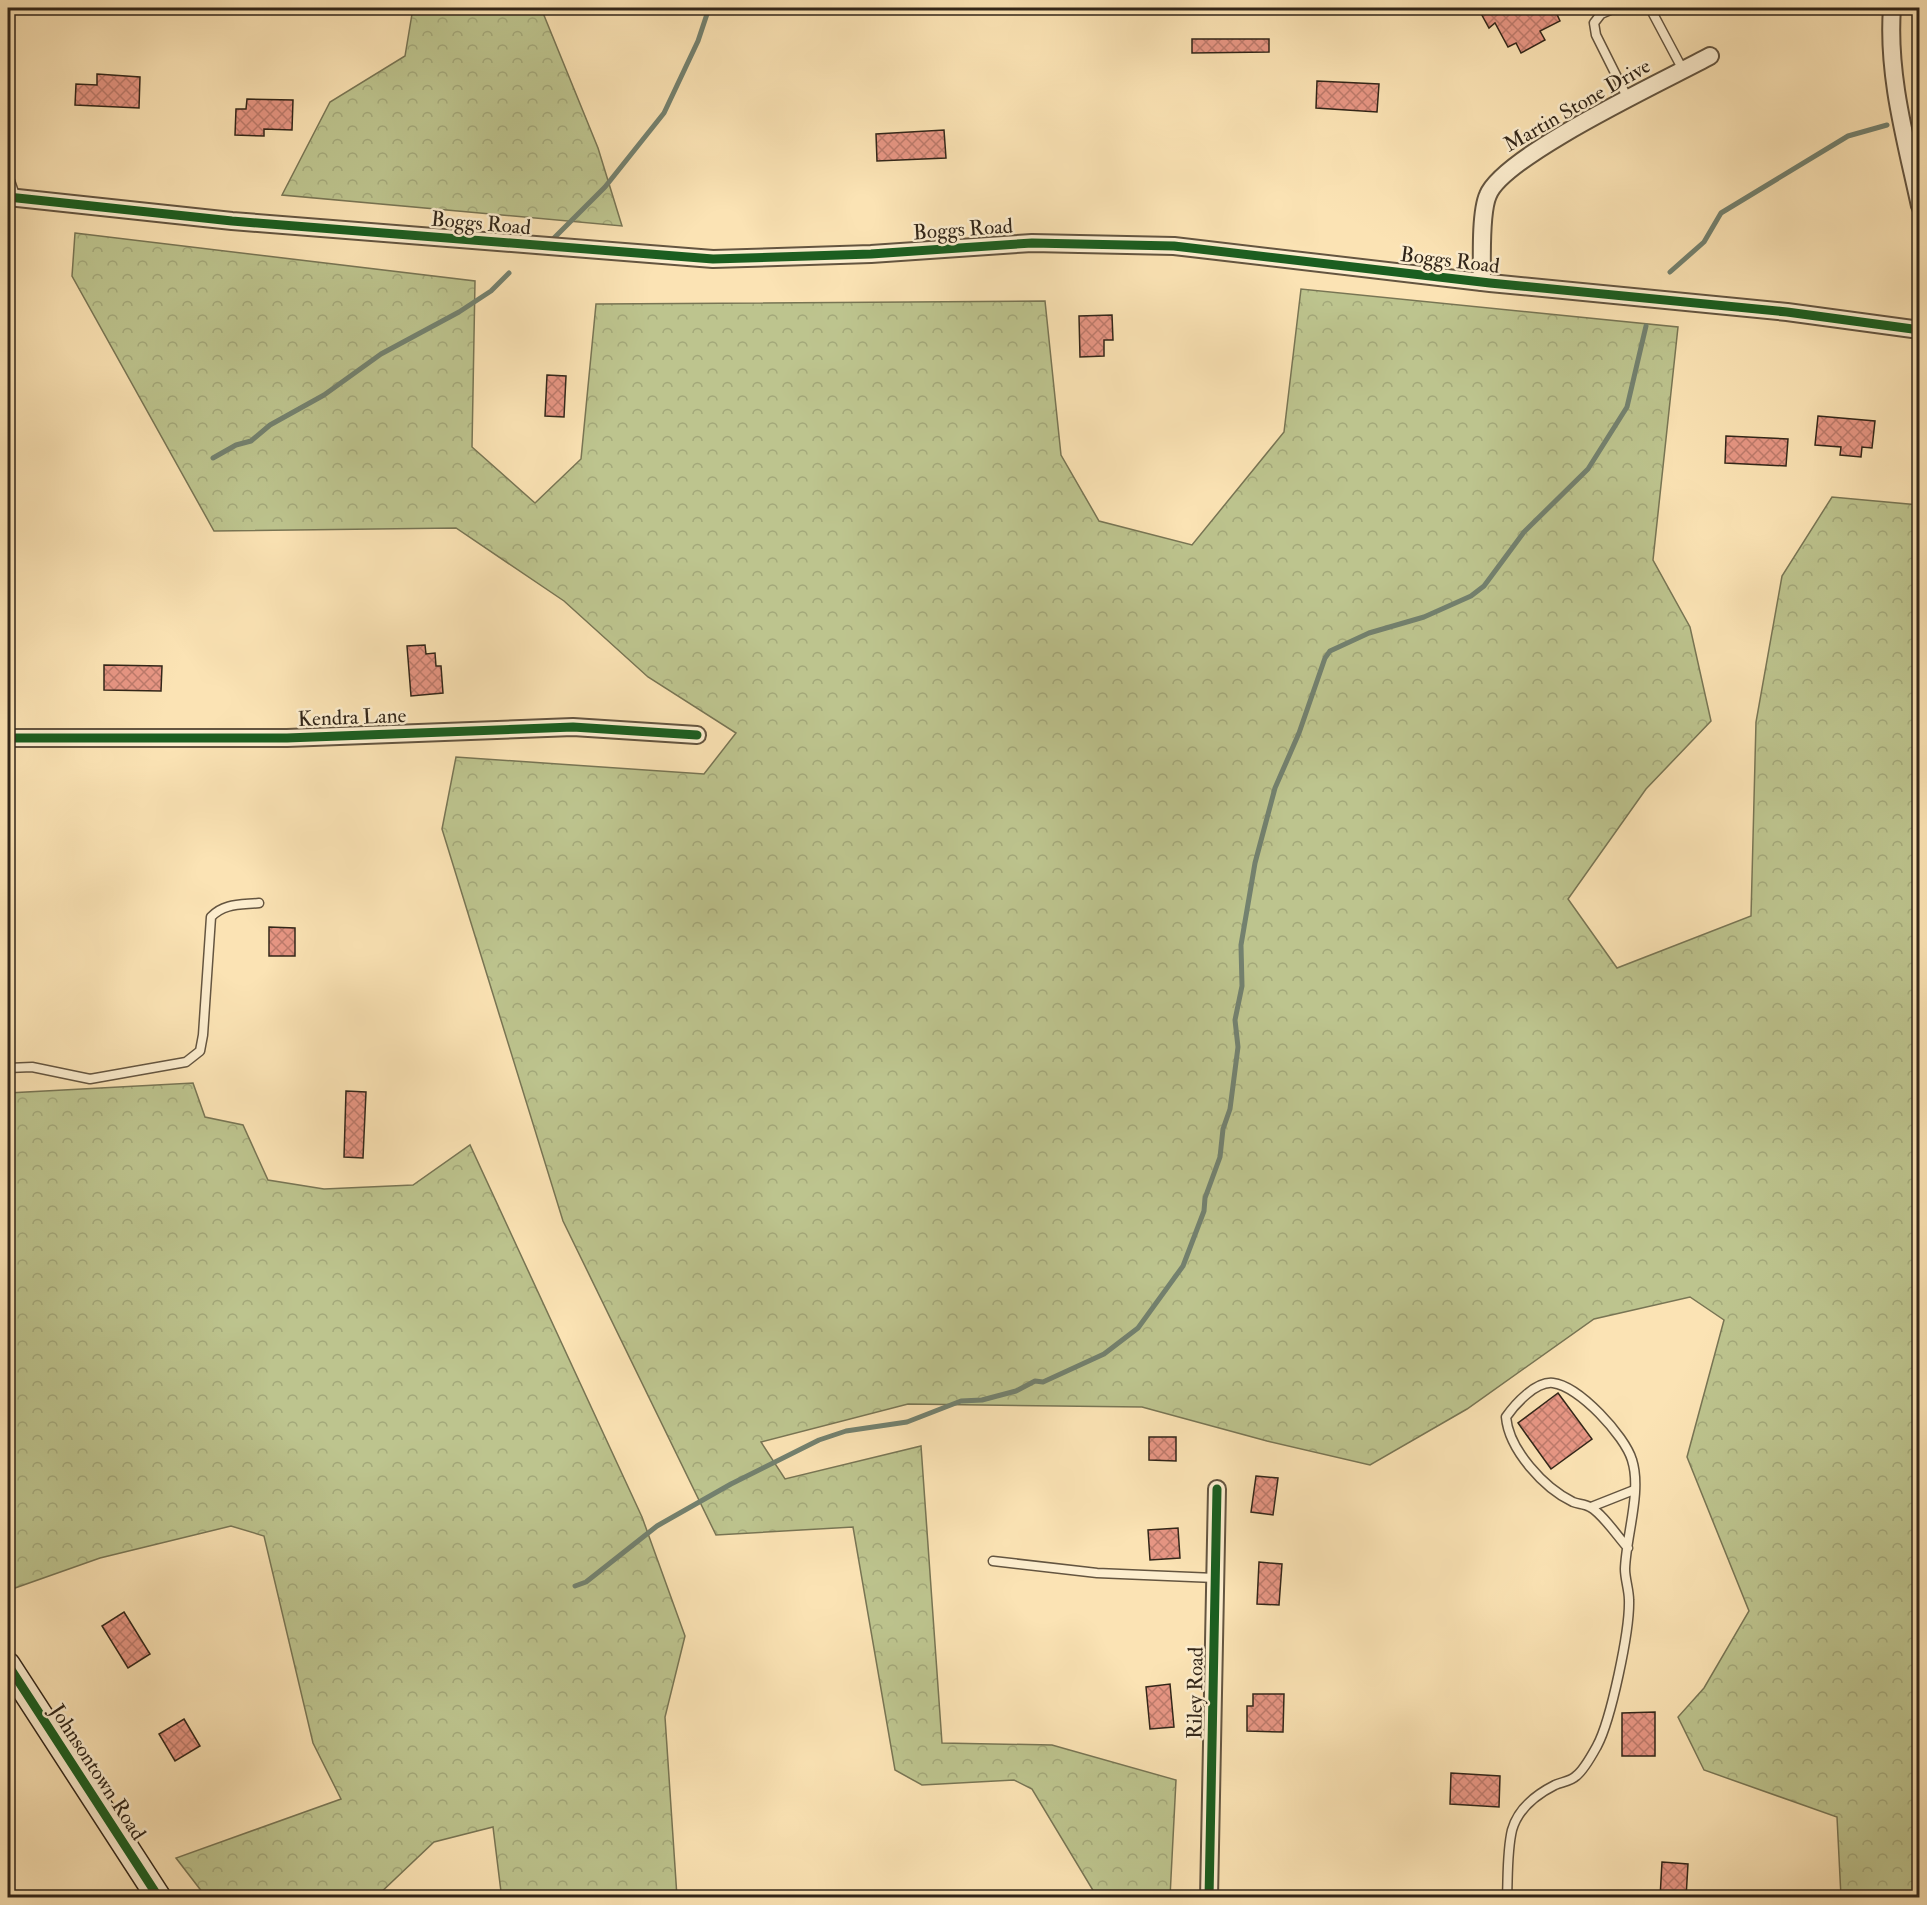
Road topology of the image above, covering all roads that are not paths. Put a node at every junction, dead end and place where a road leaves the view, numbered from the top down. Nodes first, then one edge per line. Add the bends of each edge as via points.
1 (1615, 8) edge
2 (1650, 8) edge
3 (1892, 8) edge
4 (1710, 56) dead end
5 (1683, 70) junction
6 (1628, 99) junction
7 (8, 175) edge
8 (12, 198) edge
9 (1920, 206) edge
10 (1482, 282) junction
11 (1920, 330) edge
12 (697, 735) dead end
13 (8, 738) edge
14 (259, 903) dead end
15 (8, 1068) edge
16 (1217, 1489) dead end
17 (1634, 1490) junction
18 (1591, 1507) junction
19 (1628, 1548) junction
20 (993, 1561) dead end
21 (1215, 1578) junction
22 (8, 1665) edge
23 (159, 1898) edge
24 (1209, 1898) edge
25 (1507, 1898) edge

1 - 6 lane via 1601,14 1594,23 1596,35
2 - 5 lane
3 - 9 street via 1890,40 1897,96
4 - 5 street, Martin Stone Drive
5 - 6 street, Martin Stone Drive
6 - 10 street, Martin Stone Drive via 1550,141 1497,179 1487,196
7 - 8 lane
8 - 10 street, Boggs Road via 243,222 713,259 1032,243 1174,246
10 - 11 street, Boggs Road via 1787,312
12 - 13 street, Kendra Lane via 573,727 288,738
14 - 15 lane via 228,906 211,917 200,1051 186,1062 90,1079 32,1067
16 - 21 street, Riley Road
17 - 18 lane
17 - 18 lane via 1632,1460 1618,1434 1568,1389 1552,1383 1541,1385 1510,1411 1507,1428 1515,1445 1546,1484 1573,1502
17 - 19 lane
18 - 19 lane
19 - 25 lane via 1627,1628 1598,1745 1576,1776 1531,1801 1519,1815 1512,1829
20 - 21 lane via 1097,1573
21 - 24 street, Riley Road
22 - 23 street, Johnsontown Road

